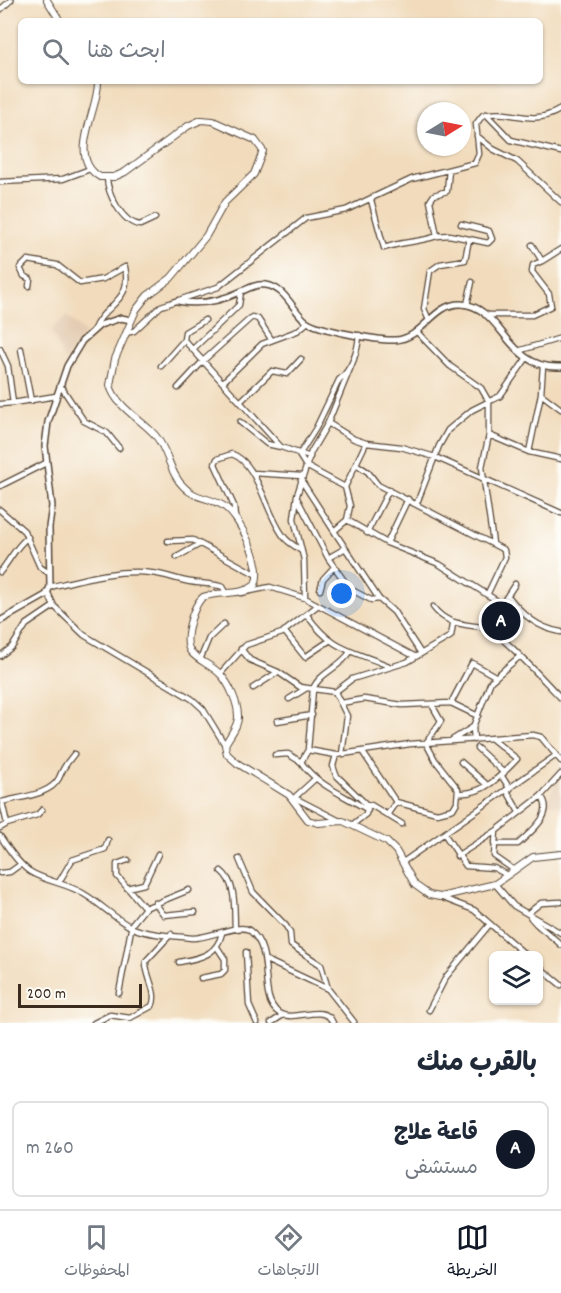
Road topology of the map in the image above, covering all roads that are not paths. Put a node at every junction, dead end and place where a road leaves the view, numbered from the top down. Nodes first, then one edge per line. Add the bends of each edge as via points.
1 (11, 0) edge
2 (47, 0) edge
3 (0, 10) edge
4 (58, 18) edge
5 (98, 84) edge
6 (561, 109) edge
7 (486, 114) junction
8 (477, 136) junction
9 (561, 152) edge
10 (90, 169) junction
11 (448, 170) junction
12 (107, 177) junction
13 (0, 182) edge
14 (371, 200) junction
15 (561, 202) edge
16 (155, 218) dead end
17 (460, 224) dead end
18 (436, 236) junction
19 (469, 239) junction
20 (532, 245) dead end
21 (561, 249) edge
22 (542, 261) junction
23 (472, 282) dead end
24 (29, 286) dead end
25 (241, 292) junction
26 (178, 301) junction
27 (466, 305) junction
28 (485, 315) junction
29 (131, 320) junction
30 (205, 320) dead end
31 (429, 320) junction
32 (308, 322) junction
33 (93, 330) junction
34 (417, 332) junction
35 (125, 333) junction
36 (359, 335) junction
37 (561, 338) edge
38 (271, 339) junction
39 (184, 340) junction
40 (0, 349) edge
41 (21, 349) dead end
42 (194, 349) junction
43 (518, 351) junction
44 (301, 359) dead end
45 (526, 359) junction
46 (204, 360) junction
47 (354, 360) junction
48 (161, 366) dead end
49 (543, 366) junction
50 (561, 367) edge
51 (223, 382) junction
52 (60, 385) junction
53 (178, 388) dead end
54 (541, 394) junction
55 (56, 396) junction
56 (31, 400) junction
57 (241, 401) junction
58 (489, 402) junction
59 (14, 403) junction
60 (0, 404) edge
61 (560, 406) edge
62 (240, 422) dead end
63 (328, 423) junction
64 (316, 428) junction
65 (321, 431) junction
66 (489, 435) junction
67 (366, 443) junction
68 (281, 447) junction
69 (119, 448) dead end
70 (529, 452) junction
71 (299, 455) junction
72 (310, 457) junction
73 (435, 457) junction
74 (561, 459) edge
75 (46, 463) junction
76 (356, 465) junction
77 (306, 466) junction
78 (253, 473) junction
79 (301, 478) junction
80 (485, 480) junction
81 (0, 486) edge
82 (345, 487) junction
83 (389, 490) junction
84 (408, 499) junction
85 (297, 500) junction
86 (417, 503) junction
87 (0, 510) edge
88 (561, 513) edge
89 (235, 518) junction
90 (347, 520) junction
91 (334, 531) junction
92 (367, 533) junction
93 (28, 537) junction
94 (168, 541) dead end
95 (387, 543) junction
96 (493, 543) junction
97 (200, 544) junction
98 (344, 549) junction
99 (300, 550) junction
100 (177, 557) dead end
101 (328, 558) junction
102 (334, 567) junction
103 (0, 572) edge
104 (49, 573) junction
105 (259, 576) junction
106 (515, 584) dead end
107 (49, 590) junction
108 (320, 590) dead end
109 (226, 592) junction
110 (238, 592) junction
111 (488, 595) junction
112 (508, 596) junction
113 (305, 598) junction
114 (493, 598) junction
115 (379, 599) junction
116 (502, 604) junction
117 (54, 606) junction
118 (317, 606) junction
119 (433, 607) dead end
120 (519, 610) junction
121 (494, 612) junction
122 (307, 615) junction
123 (0, 621) edge
124 (224, 624) dead end
125 (453, 624) junction
126 (487, 628) junction
127 (284, 631) junction
128 (561, 632) edge
129 (329, 641) junction
130 (241, 649) junction
131 (350, 652) junction
132 (420, 652) junction
133 (0, 656) edge
134 (414, 657) junction
135 (519, 657) junction
136 (200, 660) junction
137 (389, 666) junction
138 (278, 672) junction
139 (220, 674) junction
140 (495, 676) junction
141 (253, 688) dead end
142 (305, 689) junction
143 (313, 689) junction
144 (335, 692) junction
145 (561, 698) edge
146 (289, 699) dead end
147 (341, 703) junction
148 (451, 703) junction
149 (432, 705) junction
150 (312, 715) junction
151 (478, 716) junction
152 (277, 721) dead end
153 (473, 728) junction
154 (492, 739) junction
155 (474, 740) junction
156 (452, 741) junction
157 (426, 743) junction
158 (225, 745) junction
159 (477, 748) dead end
160 (308, 750) junction
161 (362, 751) junction
162 (74, 754) dead end
163 (275, 755) dead end
164 (339, 755) junction
165 (555, 756) junction
166 (561, 761) edge
167 (302, 762) junction
168 (461, 762) dead end
169 (503, 774) junction
170 (561, 774) edge
171 (316, 778) junction
172 (486, 784) junction
173 (508, 790) junction
174 (459, 793) junction
175 (541, 796) junction
176 (294, 798) junction
177 (396, 802) junction
178 (368, 808) junction
179 (42, 810) dead end
180 (519, 812) junction
181 (387, 815) junction
182 (338, 820) junction
183 (7, 824) junction
184 (402, 824) dead end
185 (352, 825) junction
186 (0, 828) edge
187 (496, 831) junction
188 (445, 835) junction
189 (0, 836) edge
190 (108, 840) dead end
191 (494, 844) junction
192 (158, 854) dead end
193 (561, 854) edge
194 (457, 856) junction
195 (239, 859) dead end
196 (128, 860) dead end
197 (403, 862) junction
198 (21, 864) junction
199 (514, 870) junction
200 (220, 872) dead end
201 (0, 873) edge
202 (507, 875) junction
203 (59, 882) junction
204 (495, 884) junction
205 (127, 888) junction
206 (189, 890) dead end
207 (440, 897) junction
208 (561, 902) edge
209 (155, 903) junction
210 (145, 908) junction
211 (195, 912) dead end
212 (528, 913) junction
213 (489, 925) junction
214 (133, 928) junction
215 (235, 929) junction
216 (222, 933) junction
217 (561, 933) edge
218 (171, 934) junction
219 (561, 945) edge
220 (217, 946) junction
221 (521, 951) edge
222 (246, 952) dead end
223 (266, 960) junction
224 (179, 962) dead end
225 (543, 970) edge
226 (201, 978) dead end
227 (561, 985) edge
228 (328, 989) junction
229 (119, 993) dead end
230 (429, 1010) dead end
231 (283, 1015) junction
232 (354, 1022) edge
233 (94, 1023) edge
234 (257, 1023) edge
235 (271, 1023) edge
236 (333, 1023) edge

1 - 3 street
2 - 4 main road
5 - 10 main road via 84,147
6 - 7 street via 535,118
7 - 8 street via 477,120
7 - 9 street via 511,140
8 - 11 street via 479,154 475,163
8 - 15 street via 517,161
10 - 12 main road
10 - 13 street via 63,179
11 - 14 street via 412,179
11 - 18 street via 447,191 431,198
12 - 16 street via 116,203 131,222 140,225
12 - 29 main road via 125,172 201,120 213,121 255,140 263,151 254,174 225,202 206,236 171,278 143,301
14 - 18 street via 384,248
14 - 26 street via 306,218 218,287
17 - 19 street via 493,235 488,243
18 - 19 street
19 - 31 street via 465,260 440,264 430,271 424,309
20 - 22 street
21 - 22 street
22 - 28 street via 531,269 549,294 550,309 532,315
23 - 27 street
24 - 33 street via 30,279 20,268 28,260 57,266 80,283 103,279 125,267 124,292
25 - 26 street via 212,302
25 - 32 street via 258,285 277,289
25 - 42 street via 240,305
26 - 35 street via 155,310 134,331
27 - 28 street
27 - 31 street via 451,306
28 - 43 street
29 - 33 street via 121,318
29 - 35 main road
30 - 39 street via 184,333
31 - 34 street
32 - 36 street
32 - 38 street via 299,330
33 - 52 street via 70,359
34 - 36 street via 406,339 393,340
34 - 58 street via 450,366 481,388
35 - 89 main road via 110,379 113,393 160,441 170,466 186,489 224,506
36 - 47 street
37 - 43 street
38 - 46 street via 258,319 252,317
38 - 51 street
39 - 42 street
39 - 48 street
40 - 59 street via 8,366
41 - 56 street
42 - 46 street
43 - 45 street
44 - 57 street via 287,374 273,370
45 - 49 street
45 - 58 street via 500,396
46 - 51 street
46 - 53 street
47 - 63 street
47 - 64 street via 339,380
49 - 50 street
49 - 54 street
51 - 57 street
52 - 55 street
52 - 69 street via 84,421 107,433
54 - 61 street
54 - 70 street
55 - 56 street
55 - 75 street via 45,434
56 - 59 street
57 - 68 street
58 - 66 street
58 - 73 street via 453,424
59 - 60 street
62 - 68 street via 267,444
63 - 65 street
63 - 67 street
64 - 65 street
64 - 71 street
65 - 72 street
66 - 70 street
66 - 80 street via 483,459
67 - 73 street via 401,447
67 - 76 street
68 - 71 street
70 - 74 street
71 - 72 street
71 - 77 street
72 - 77 street
73 - 80 street
73 - 86 street
75 - 81 street
75 - 104 street via 52,506
76 - 82 street
76 - 83 street via 368,472 374,483
77 - 79 street
77 - 82 street
78 - 79 street
78 - 89 street via 232,454 214,462 234,506
78 - 99 street via 273,520 286,540
79 - 85 street
79 - 91 street
80 - 88 street
80 - 96 street
82 - 90 street via 350,506
83 - 84 street
83 - 92 street
84 - 86 street
84 - 95 street
85 - 99 street via 294,519
85 - 101 street
86 - 96 street
87 - 93 street
89 - 105 main road via 255,558
90 - 91 street
90 - 92 street
91 - 98 street
92 - 95 street
93 - 103 street
93 - 104 street via 37,562
94 - 97 street via 190,539
95 - 111 street via 439,564
96 - 111 street via 504,550 505,557
97 - 100 street
97 - 105 street
98 - 101 street
98 - 115 street
99 - 113 street
101 - 102 street
102 - 108 street via 323,579
102 - 115 street via 350,589
104 - 107 street
105 - 110 main road via 255,585
106 - 112 street
107 - 109 street via 131,572 218,585
107 - 117 street
107 - 123 street
109 - 110 main road
109 - 136 main road via 203,597 193,610 188,647
110 - 113 street via 270,587
111 - 114 street
112 - 116 street
112 - 120 street
113 - 118 street
114 - 116 street
114 - 121 street
115 - 132 street via 394,612
116 - 120 street
116 - 121 street
117 - 133 street via 26,625 12,647
117 - 158 street via 92,639 192,699 203,709
118 - 122 street
118 - 134 street
119 - 125 street
120 - 128 street via 544,627
121 - 126 street
122 - 127 street
122 - 129 street
124 - 136 street via 209,638
125 - 126 street
125 - 132 street via 451,636
126 - 135 street via 495,631
127 - 129 street via 305,657
127 - 130 street
129 - 131 street
130 - 138 street via 250,660
130 - 139 street
131 - 137 street
131 - 143 street
132 - 134 street
134 - 137 street
135 - 140 street
135 - 145 street
136 - 139 main road
137 - 144 street via 352,679
138 - 141 street
138 - 142 street
139 - 158 main road via 233,696 238,715
140 - 148 street via 472,663
140 - 151 street
142 - 143 street
142 - 146 street
143 - 144 street
143 - 150 street
144 - 147 street
147 - 149 street via 364,699 384,704
147 - 164 street via 347,716
148 - 149 street
148 - 151 street
149 - 157 street via 441,721
150 - 152 street
150 - 160 street
151 - 153 street
153 - 155 street
153 - 156 street
154 - 155 street
154 - 165 street via 538,736
154 - 169 street via 517,758
155 - 156 street
156 - 157 street
157 - 161 street
157 - 174 street
158 - 176 main road via 227,754 237,763
159 - 169 street
160 - 164 street
160 - 167 street
161 - 164 street
161 - 177 street
162 - 183 street via 57,781 29,798 2,802
163 - 167 street via 288,754
164 - 178 street via 333,766 336,775
165 - 166 street
165 - 173 street
167 - 171 street
168 - 172 street
169 - 172 street
169 - 173 street
170 - 175 street
171 - 176 street
171 - 178 street
172 - 174 street via 474,793
173 - 180 street
173 - 188 street
174 - 177 street via 453,809 443,812
175 - 180 street
175 - 191 street via 541,822 518,844
176 - 182 street
176 - 182 main road via 309,820
177 - 181 street
178 - 181 street via 371,805
178 - 185 street
179 - 183 street
180 - 187 street
181 - 184 street
182 - 185 main road
183 - 186 street
185 - 197 main road via 387,842
187 - 191 street
187 - 194 street
188 - 194 street
188 - 197 street
189 - 198 street
190 - 203 street via 102,851 72,860
191 - 199 street via 497,860
192 - 205 street via 144,884
193 - 199 main road via 541,855
194 - 202 street via 466,866 494,868
195 - 228 street via 253,892 290,933 291,945 321,965
196 - 205 street via 117,864 116,869
197 - 207 main road via 420,891
198 - 201 street via 10,872
198 - 203 street
199 - 202 main road
200 - 215 street via 232,889
202 - 204 main road
203 - 214 street via 86,894
204 - 207 main road
204 - 212 street via 514,906
205 - 210 street
206 - 209 street
207 - 213 street via 466,906
208 - 212 street via 541,903
209 - 210 street
209 - 211 street via 164,915
210 - 214 street via 136,916
212 - 217 street
212 - 219 street via 534,923
213 - 221 street
213 - 230 street via 446,977
214 - 218 street
214 - 229 street
215 - 216 street
215 - 223 street via 244,927 253,934
216 - 218 street via 194,938
216 - 220 street
218 - 233 street via 146,962 155,996 152,1005 130,1018 110,1015
220 - 224 street via 205,956
220 - 226 street via 225,959 225,970
222 - 234 street via 249,1005
223 - 228 street
223 - 231 street via 268,998
225 - 227 street
228 - 232 street
231 - 235 street
231 - 236 street via 324,1014

